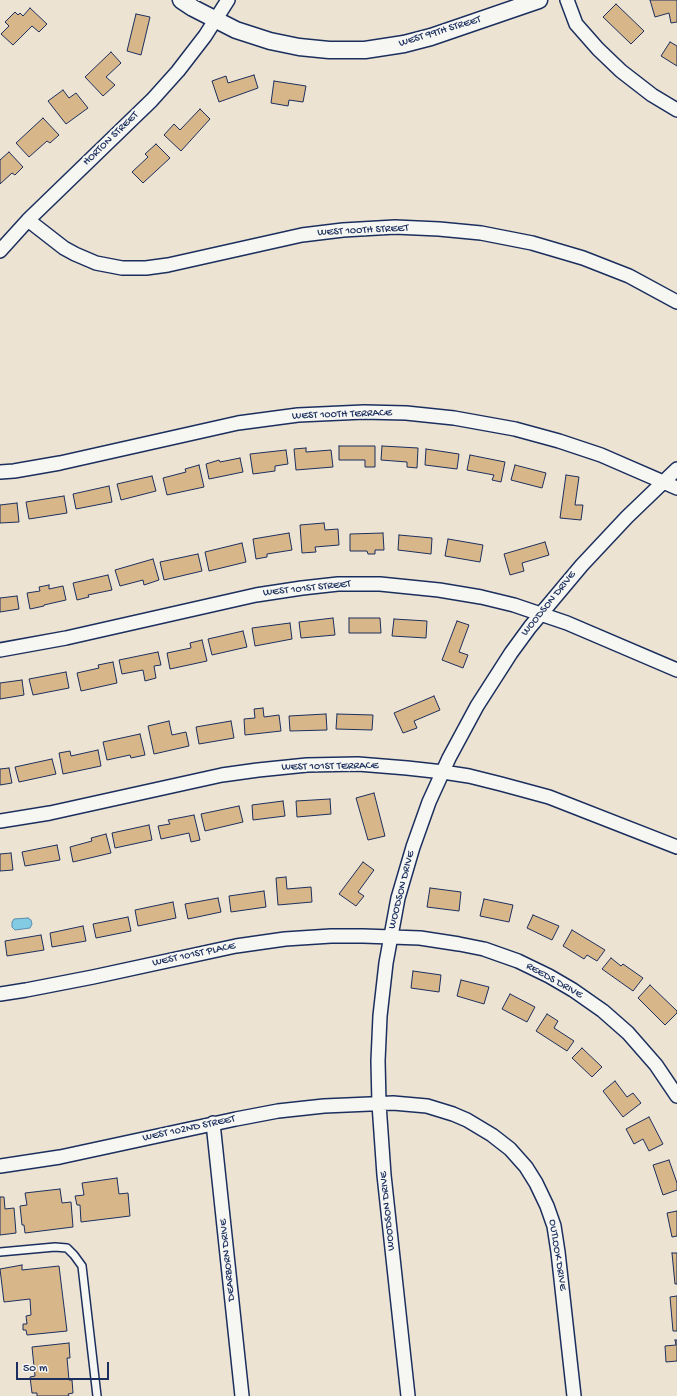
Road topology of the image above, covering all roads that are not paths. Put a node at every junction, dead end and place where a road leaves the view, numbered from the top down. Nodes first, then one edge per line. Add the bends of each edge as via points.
1 (181, 0) edge
2 (228, 0) edge
3 (539, 0) edge
4 (567, 0) edge
5 (215, 20) junction
6 (677, 110) edge
7 (28, 220) junction
8 (0, 251) edge
9 (677, 302) edge
10 (677, 469) edge
11 (0, 472) edge
12 (663, 482) junction
13 (677, 488) edge
14 (541, 614) junction
15 (0, 650) edge
16 (677, 670) edge
17 (443, 772) junction
18 (0, 821) edge
19 (677, 847) edge
20 (390, 937) junction
21 (0, 994) edge
22 (677, 1096) edge
23 (379, 1104) junction
24 (213, 1123) junction
25 (0, 1166) edge
26 (0, 1252) edge
27 (97, 1396) edge
28 (242, 1396) edge
29 (408, 1396) edge
30 (574, 1396) edge

1 - 5 street, WEST 99TH STREET
2 - 5 street
3 - 5 street, WEST 99TH STREET via 431,37 365,50 299,47 270,41
4 - 6 street via 576,24 598,49 652,95
5 - 7 street, HORTON STREET via 178,71 152,100
7 - 8 street, HORTON STREET
7 - 9 street, WEST 100TH STREET via 75,254 96,263 122,268 160,266 302,235 343,230 395,227 439,228 481,233 532,243 583,258 629,276
10 - 12 street, WOODSON DRIVE
11 - 12 street, WEST 100TH TERRACE via 60,464 238,423 298,415 364,412 454,418 515,429 600,455
12 - 13 street, WEST 100TH TERRACE
12 - 14 street, WOODSON DRIVE via 626,516
14 - 15 street, WEST 101ST STREET via 481,597 439,590 380,584 338,584 256,595 66,638
14 - 16 street, WEST 101ST STREET
14 - 17 street, WOODSON DRIVE via 476,706
17 - 18 street, WEST 101ST TERRACE via 358,764 307,765 258,770 222,775 50,813
17 - 19 street, WEST 101ST TERRACE via 469,776 549,797
17 - 20 street, WOODSON DRIVE via 413,847
20 - 21 street, WEST 101ST PLACE via 330,936 243,945
20 - 22 street, REEDS DRIVE via 420,938 484,949 549,976 574,990 628,1033 656,1065
20 - 23 street, WOODSON DRIVE via 380,1016
23 - 24 street, WEST 102ND STREET via 278,1111
23 - 29 street, WOODSON DRIVE via 384,1175
23 - 30 street, OUTLOOK DRIVE via 427,1106 453,1114 492,1134 526,1167 547,1206 554,1226
24 - 25 street, WEST 102ND STREET via 75,1154
24 - 28 street, DEARBORN DRIVE
26 - 27 lane via 67,1248 82,1266

